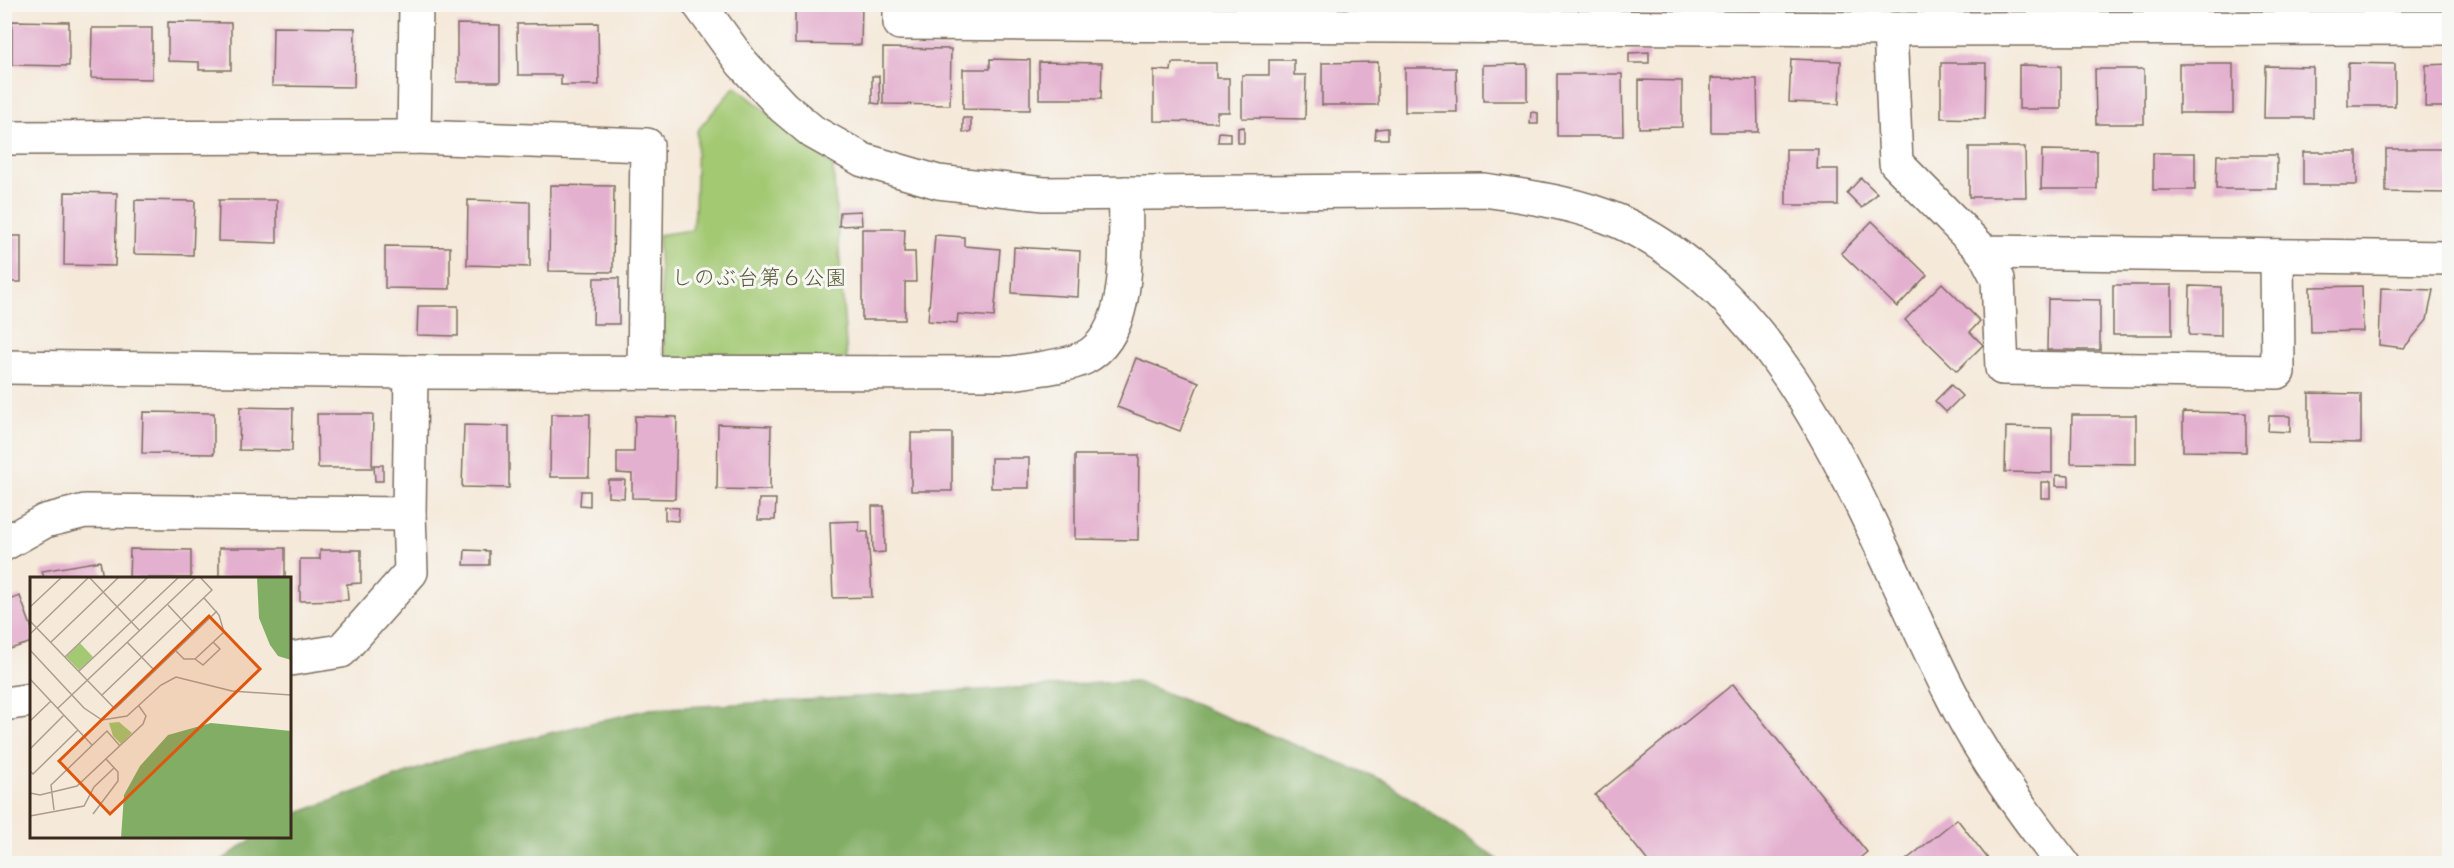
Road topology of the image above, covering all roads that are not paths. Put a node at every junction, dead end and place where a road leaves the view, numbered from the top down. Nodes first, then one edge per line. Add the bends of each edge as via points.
1 (416, 4) edge
2 (699, 4) edge
3 (900, 4) edge
4 (1547, 16) edge
5 (2185, 17) edge
6 (2450, 28) edge
7 (1890, 29) junction
8 (414, 137) junction
9 (4, 138) edge
10 (1126, 193) junction
11 (1984, 252) junction
12 (2277, 256) junction
13 (2450, 258) edge
14 (4, 367) edge
15 (411, 372) junction
16 (644, 372) junction
17 (409, 513) junction
18 (4, 544) edge
19 (291, 659) edge
20 (30, 700) edge
21 (4, 704) edge
22 (2063, 864) edge

1 - 8 street
2 - 10 street via 742,63 783,107 813,132 863,160 938,182 1044,194
3 - 4 street via 900,23
4 - 7 street
5 - 6 street
5 - 7 street
7 - 11 street via 1896,163
8 - 9 street
8 - 16 street via 647,145
10 - 16 street via 1123,295 1104,341 1084,358 1012,373
10 - 22 street via 1484,190 1554,200 1620,222 1670,250 1722,293 1766,344 1823,431 1875,531 1950,693 1994,766
11 - 12 street
11 - 12 street via 1998,279 2002,368 2278,372
12 - 13 street
14 - 15 street
15 - 16 street
15 - 17 street
17 - 18 street via 85,511 45,521
17 - 19 street via 411,572 341,651
20 - 21 street

